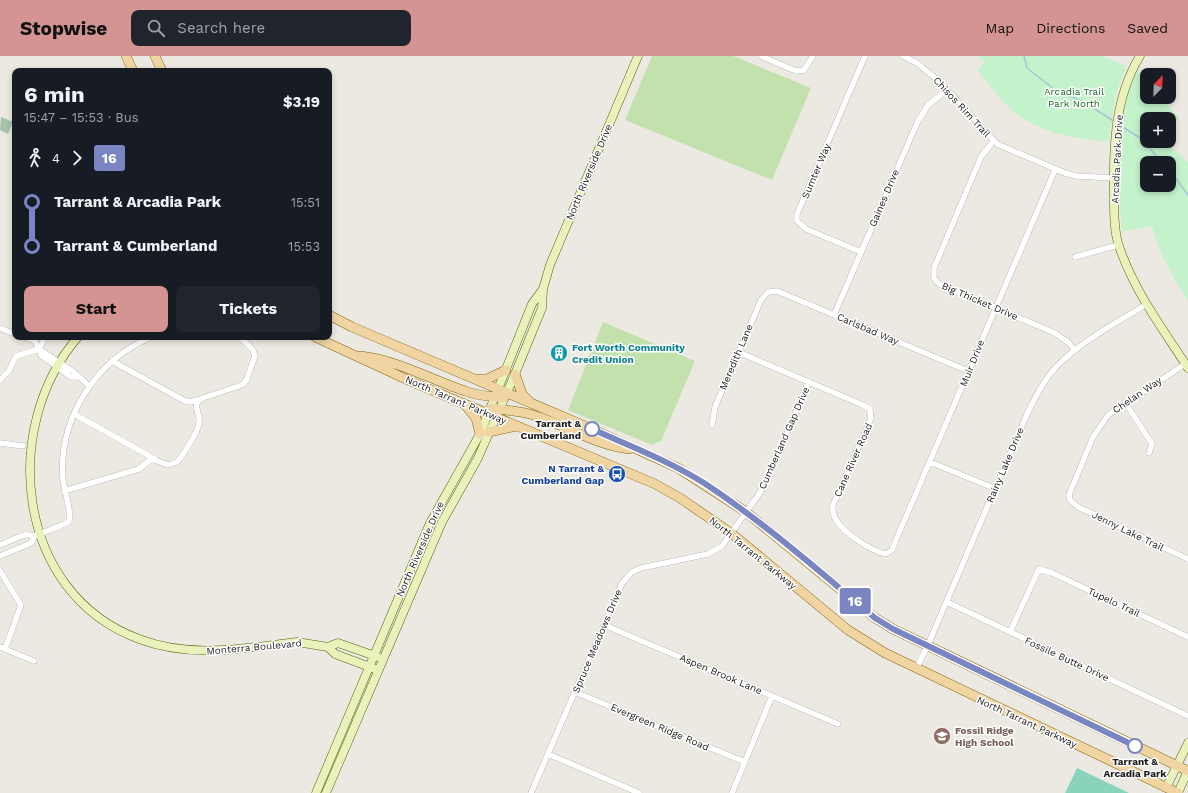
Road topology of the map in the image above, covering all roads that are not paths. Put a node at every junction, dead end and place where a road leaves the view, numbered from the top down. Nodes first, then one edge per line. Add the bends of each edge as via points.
1 (126, 56) edge
2 (155, 56) edge
3 (638, 56) edge
4 (761, 56) edge
5 (813, 56) edge
6 (865, 56) edge
7 (903, 56) edge
8 (1140, 56) edge
9 (132, 68) edge
10 (161, 68) edge
11 (947, 90) junction
12 (994, 140) junction
13 (1055, 170) junction
14 (1113, 178) junction
15 (1118, 245) junction
16 (861, 252) junction
17 (1075, 257) dead end
18 (543, 289) junction
19 (768, 292) joint
20 (1147, 304) junction
21 (995, 307) junction
22 (834, 315) junction
23 (332, 317) edge
24 (0, 328) edge
25 (12, 333) edge
26 (32, 340) edge
27 (44, 340) edge
28 (75, 340) edge
29 (145, 340) edge
30 (243, 340) edge
31 (321, 340) edge
32 (39, 349) junction
33 (1074, 350) junction
34 (738, 352) junction
35 (353, 355) junction
36 (112, 361) junction
37 (56, 362) junction
38 (1187, 366) edge
39 (506, 370) junction
40 (968, 371) junction
41 (515, 374) junction
42 (1, 377) edge
43 (472, 379) junction
44 (809, 381) junction
45 (89, 386) junction
46 (501, 394) junction
47 (203, 398) junction
48 (1125, 402) junction
49 (462, 403) junction
50 (531, 403) junction
51 (493, 412) junction
52 (74, 414) junction
53 (712, 425) dead end
54 (517, 426) junction
55 (485, 433) junction
56 (25, 439) junction
57 (0, 443) edge
58 (639, 450) junction
59 (1150, 453) dead end
60 (158, 461) junction
61 (930, 462) junction
62 (22, 472) dead end
63 (996, 488) junction
64 (23, 489) dead end
65 (64, 491) junction
66 (1070, 500) joint
67 (746, 512) junction
68 (731, 533) junction
69 (35, 536) junction
70 (2, 544) edge
71 (8, 552) junction
72 (886, 554) joint
73 (0, 556) edge
74 (1188, 559) edge
75 (0, 571) edge
76 (947, 602) junction
77 (604, 625) junction
78 (1010, 632) junction
79 (1188, 637) edge
80 (328, 647) junction
81 (927, 647) junction
82 (2, 648) edge
83 (374, 655) junction
84 (383, 659) junction
85 (34, 661) dead end
86 (369, 666) junction
87 (916, 669) junction
88 (378, 670) junction
89 (575, 692) junction
90 (772, 696) junction
91 (1188, 716) edge
92 (838, 724) dead end
93 (1188, 743) edge
94 (548, 754) junction
95 (745, 762) junction
96 (1177, 765) junction
97 (1188, 771) edge
98 (1166, 788) junction
99 (316, 793) edge
100 (326, 793) edge
101 (531, 793) edge
102 (638, 793) edge
103 (732, 793) edge
104 (1178, 793) edge

1 - 9 main road
2 - 10 main road
3 - 18 main road, North Riverside Drive via 550,265
4 - 5 street via 796,71 804,70
6 - 16 street, Sumter Way via 797,221 806,228
7 - 11 street, Chisos Rim Trail via 928,72
8 - 14 main road, Arcadia Park Drive via 1126,84 1117,119
11 - 12 street, Chisos Rim Trail
11 - 16 street, Gaines Drive via 928,106 916,123
12 - 13 street, Chisos Rim Trail via 1011,151
12 - 21 street, Big Thicket Drive via 981,157 934,268 934,278 939,284
13 - 14 street, Chisos Rim Trail via 1076,176
13 - 21 street, Muir Drive
14 - 15 main road, Arcadia Park Drive
15 - 17 street
15 - 20 main road, Arcadia Park Drive via 1131,276
16 - 22 street, Gaines Drive
18 - 39 main road, North Riverside Drive via 532,304
18 - 41 main road, North Riverside Drive via 542,308
19 - 22 street, Carlsbad Way via 777,291
19 - 34 street, Meredith Lane via 761,300
20 - 33 street, Rainy Lake Drive
20 - 38 main road, Arcadia Park Drive
21 - 33 street, Big Thicket Drive via 1055,333
21 - 40 street, Muir Drive
22 - 40 street, Carlsbad Way
23 - 43 main road
24 - 25 street
26 - 32 street
27 - 32 street
28 - 37 main road
29 - 36 street
30 - 47 street via 256,356 246,381 240,386
31 - 35 main road, North Tarrant Parkway
32 - 37 street via 41,355
32 - 42 street via 17,355 9,371
33 - 63 street, Rainy Lake Drive via 1055,368 1040,388
34 - 44 street, Cane River Road
34 - 53 street, Meredith Lane via 715,407
35 - 46 main road via 373,357 416,371 466,392
35 - 49 main road, North Tarrant Parkway
36 - 45 street
36 - 47 street via 185,401
37 - 45 street via 72,377 77,377
37 - 56 main road via 37,395
38 - 48 street, Chelan Way
39 - 43 main road via 487,379
39 - 46 main road, North Riverside Drive
40 - 61 street, Muir Drive
41 - 46 main road, North Riverside Drive
41 - 50 main road via 522,394
43 - 46 main road
44 - 67 street, Cumberland Gap Drive via 769,476
44 - 72 street, Cane River Road via 870,409 871,418 832,512 836,522 855,538 877,553
45 - 52 street
46 - 50 main road
46 - 51 main road, North Riverside Drive
47 - 60 street via 196,406 199,425 180,460 170,465
48 - 59 street via 1152,444
48 - 66 street, Chelan Way via 1108,414 1093,437 1069,495
49 - 51 main road, North Tarrant Parkway
49 - 55 main road via 476,417
50 - 58 main road
51 - 54 main road, North Tarrant Parkway
51 - 55 main road, North Riverside Drive
51 - 58 main road via 530,414 615,447
52 - 60 street
52 - 65 street via 64,450
54 - 55 main road
54 - 68 main road, North Tarrant Parkway via 655,484
55 - 83 main road, North Riverside Drive via 436,510
55 - 84 main road, North Riverside Drive via 478,458 442,522
56 - 57 street
56 - 62 main road
58 - 67 main road via 678,468
60 - 65 street via 149,460 139,469
61 - 63 street
61 - 72 street, Muir Drive via 892,550
63 - 76 street, Rainy Lake Drive
64 - 69 main road, Monterra Boulevard
65 - 69 street via 70,514 68,521
66 - 74 street, Jenny Lake Trail via 1078,507
67 - 68 street, Cumberland Gap Drive
67 - 81 main road via 875,618
68 - 77 street, Spruce Meadows Drive via 722,546 708,554 632,572 622,583
68 - 87 main road, North Tarrant Parkway via 848,630
69 - 70 street via 27,534
69 - 71 street via 31,543
69 - 80 main road, Monterra Boulevard via 51,568 73,596 105,622 138,639 182,651 198,652 297,642
70 - 71 street
71 - 73 street
75 - 82 street via 21,605
76 - 78 street, Fossile Butte Drive
76 - 81 street, Rainy Lake Drive
77 - 89 street, Spruce Meadows Drive
77 - 90 street, Aspen Brook Lane
78 - 79 street, Tupelo Trail via 1039,569 1052,572
78 - 91 street, Fossile Butte Drive
80 - 83 main road, Monterra Boulevard via 338,643
80 - 86 main road, Monterra Boulevard via 335,654
81 - 87 street, Rainy Lake Drive
81 - 96 main road
82 - 85 street
83 - 84 main road, Monterra Boulevard
83 - 86 main road, North Riverside Drive
84 - 88 main road, North Riverside Drive
86 - 88 main road, Monterra Boulevard
86 - 99 main road, North Riverside Drive
87 - 98 main road, North Tarrant Parkway
88 - 100 main road, North Riverside Drive
89 - 94 street, Spruce Meadows Drive
89 - 95 street, Evergreen Ridge Road
90 - 92 street, Aspen Brook Lane
90 - 95 street
93 - 96 main road
94 - 101 street, Spruce Meadows Drive
94 - 102 street
95 - 103 street
96 - 97 main road
96 - 98 main road
97 - 104 main road
98 - 104 main road, North Tarrant Parkway

